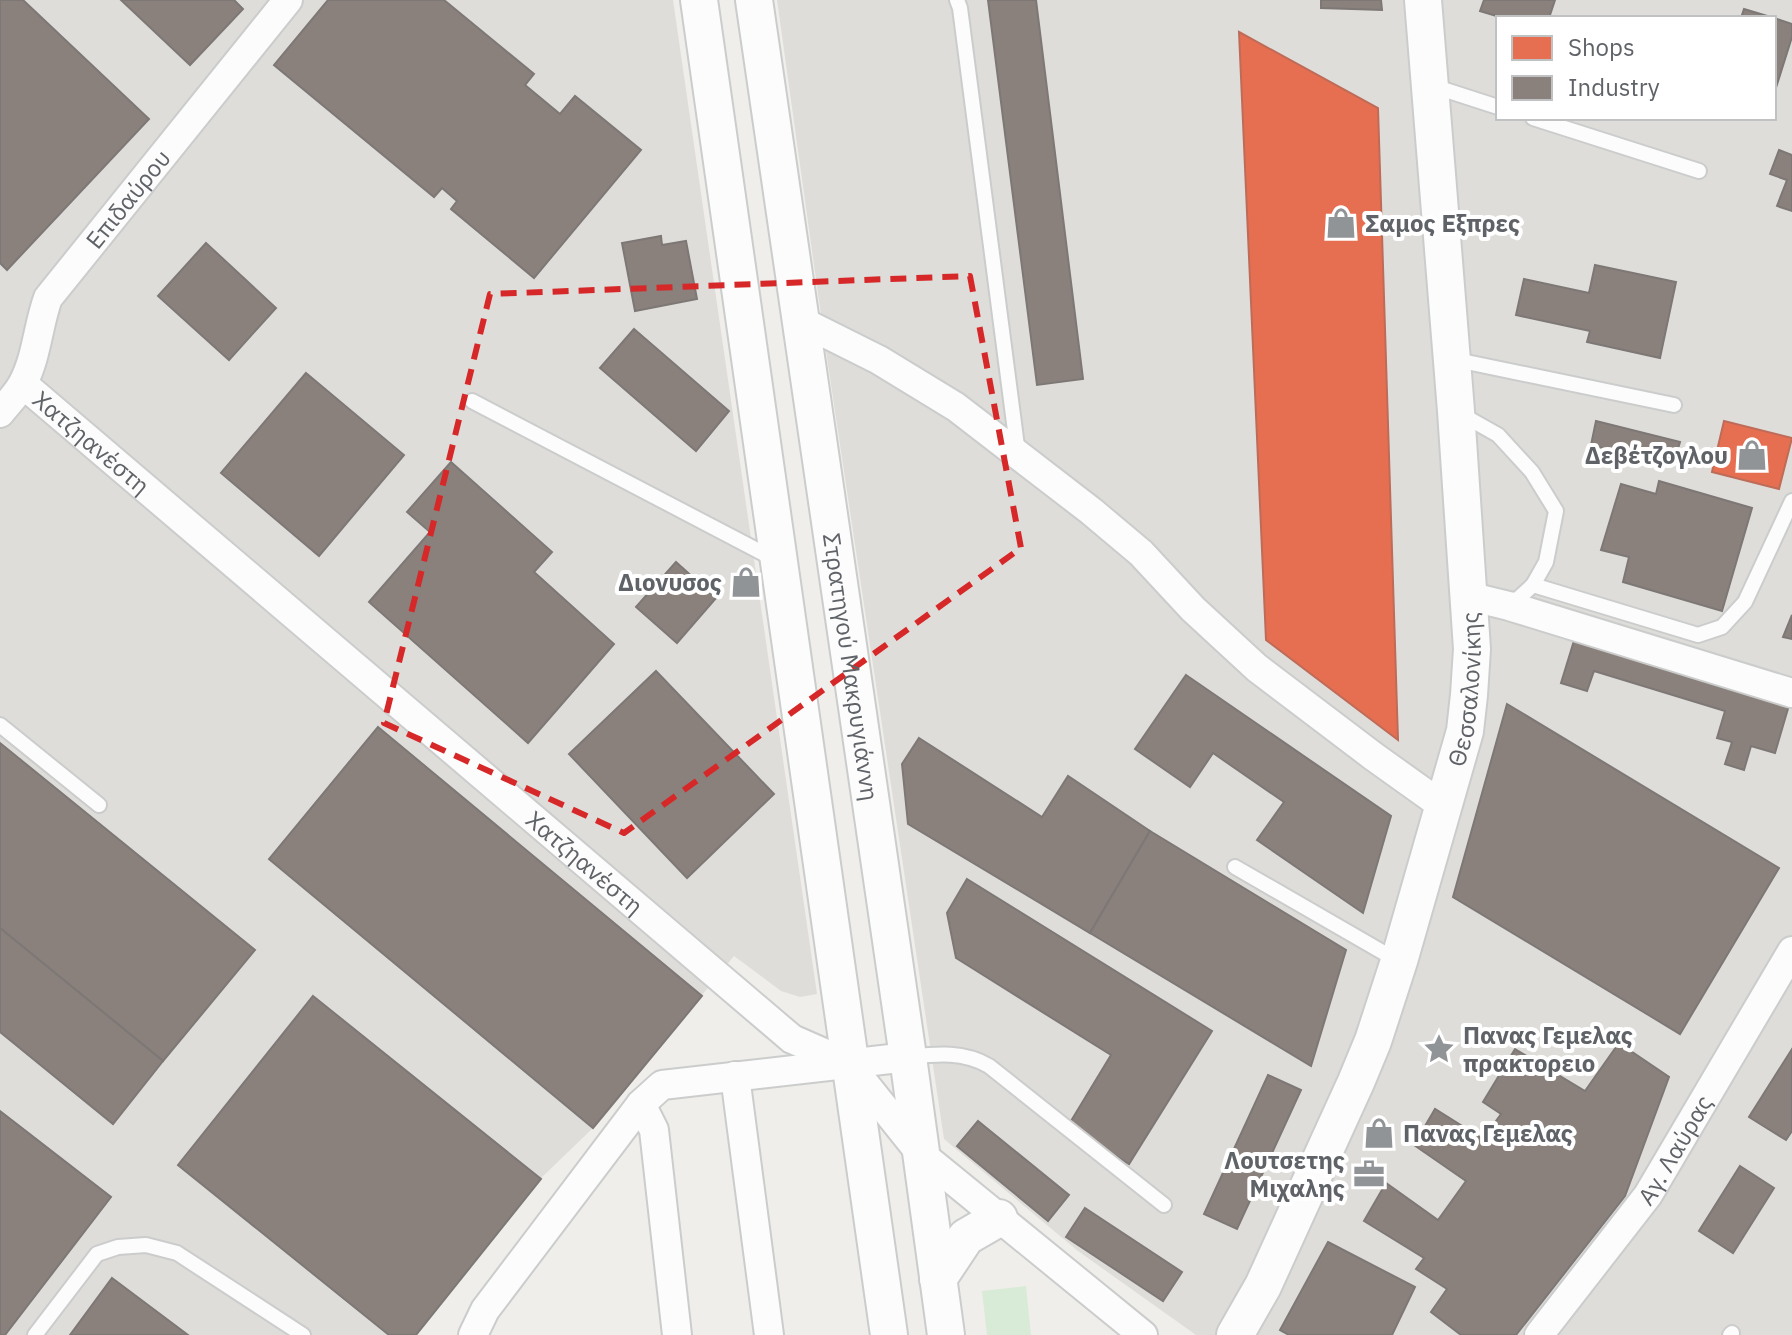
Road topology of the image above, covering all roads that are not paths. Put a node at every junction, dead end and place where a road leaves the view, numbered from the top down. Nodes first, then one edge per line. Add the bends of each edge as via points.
1 (288, 0) edge
2 (699, 0) edge
3 (754, 0) edge
4 (957, 0) edge
5 (1423, 0) edge
6 (1430, 85) junction
7 (1496, 106) edge
8 (1539, 120) edge
9 (1699, 171) dead end
10 (801, 321) junction
11 (1451, 359) junction
12 (23, 384) junction
13 (472, 401) dead end
14 (1674, 405) dead end
15 (1456, 411) junction
16 (0, 413) edge
17 (1018, 454) junction
18 (1792, 501) edge
19 (778, 561) junction
20 (1533, 585) junction
21 (1468, 596) junction
22 (1509, 606) junction
23 (1792, 693) edge
24 (0, 725) edge
25 (99, 805) dead end
26 (1443, 806) junction
27 (1235, 867) dead end
28 (1792, 951) edge
29 (1399, 961) junction
30 (908, 1057) junction
31 (849, 1064) junction
32 (735, 1076) junction
33 (641, 1104) junction
34 (921, 1154) junction
35 (1164, 1205) dead end
36 (999, 1218) junction
37 (938, 1279) junction
38 (35, 1335) edge
39 (303, 1335) edge
40 (473, 1335) edge
41 (677, 1335) edge
42 (769, 1335) edge
43 (889, 1335) edge
44 (946, 1335) edge
45 (1143, 1335) edge
46 (1235, 1335) edge
47 (1539, 1335) edge

1 - 12 street, Επιδαύρου via 48,298
2 - 19 street
3 - 10 street, Στρατηγού Μακρυγιάννη
4 - 17 lane
5 - 6 street, Θεσσαλονίκης
6 - 7 lane
6 - 11 street, Θεσσαλονίκης
8 - 9 lane
10 - 17 street via 956,407
10 - 30 street, Στρατηγού Μακρυγιάννη
11 - 14 lane
11 - 15 street, Θεσσαλονίκης
12 - 16 street, Επιδαύρου
12 - 31 street, Χατζηανέστη via 792,1039
13 - 19 lane
15 - 20 lane via 1498,435 1532,472 1556,511 1546,562
15 - 21 street, Θεσσαλονίκης
17 - 26 street via 1141,553 1257,668
18 - 20 lane via 1745,602 1722,627 1698,635
19 - 31 street
20 - 22 lane
21 - 22 street
21 - 26 street, Θεσσαλονίκης via 1472,649 1465,731
22 - 23 street
24 - 25 lane
26 - 29 street, Θεσσαλονίκης
27 - 29 lane
28 - 47 street, Αγ. Λαύρας via 1648,1195
29 - 46 street, Θεσσαλονίκης via 1356,1082 1263,1286
30 - 31 street
30 - 34 street, Στρατηγού Μακρυγιάννη
30 - 35 lane via 964,1055 989,1066
31 - 32 street
31 - 34 street, Χατζηανέστη
31 - 43 street
32 - 33 street via 662,1085
32 - 42 street
33 - 40 street via 485,1310
33 - 41 street via 654,1130
34 - 36 street, Χατζηανέστη
34 - 37 street, Στρατηγού Μακρυγιάννη
36 - 37 street via 966,1237
36 - 45 street, Χατζηανέστη
37 - 44 street, Στρατηγού Μακρυγιάννη
38 - 39 lane via 97,1254 146,1245 177,1253

